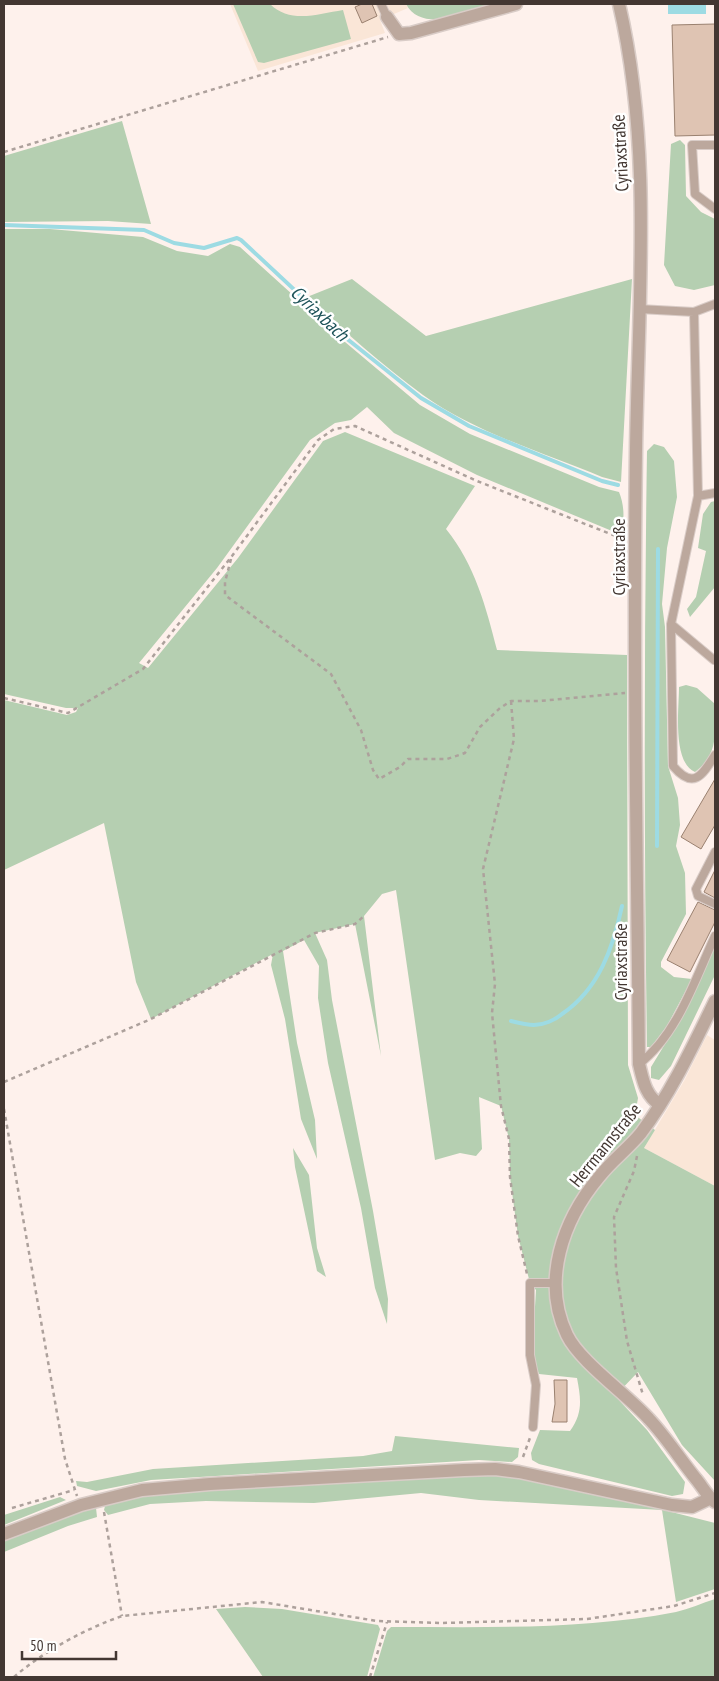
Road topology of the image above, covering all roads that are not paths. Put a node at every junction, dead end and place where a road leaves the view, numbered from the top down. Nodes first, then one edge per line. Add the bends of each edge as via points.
1 (381, 4) edge
2 (516, 4) edge
3 (618, 4) edge
4 (387, 17) joint
5 (715, 145) edge
6 (715, 209) edge
7 (715, 304) edge
8 (639, 310) junction
9 (694, 312) junction
10 (715, 493) edge
11 (698, 496) junction
12 (671, 624) junction
13 (714, 660) dead end
14 (715, 755) edge
15 (715, 852) edge
16 (715, 904) edge
17 (715, 936) edge
18 (715, 1001) edge
19 (639, 1064) junction
20 (660, 1105) junction
21 (556, 1283) junction
22 (533, 1427) road end
23 (713, 1500) edge
24 (4, 1534) edge

1 - 4 lane
2 - 4 street via 411,33 399,34
3 - 8 street, Cyriaxstraße via 629,63 639,152
5 - 6 lane via 692,145 696,194
7 - 9 lane
8 - 9 lane
8 - 19 street, Cyriaxstraße via 636,544
9 - 11 lane
10 - 11 lane
11 - 12 lane
12 - 13 lane
12 - 14 lane via 673,766 679,774 696,779
15 - 16 lane via 696,888 698,896
17 - 19 lane via 671,1027 654,1052
18 - 20 street, Herrmannstraße
19 - 20 street, Cyriaxstraße via 645,1088 652,1100
20 - 21 street, Herrmannstraße via 640,1134 600,1175 576,1211 558,1251
21 - 22 lane via 530,1283 530,1355 536,1385
21 - 23 street, Herrmannstraße via 560,1318 577,1350 650,1419
23 - 24 street via 692,1507 672,1505 495,1469 142,1490 81,1504

